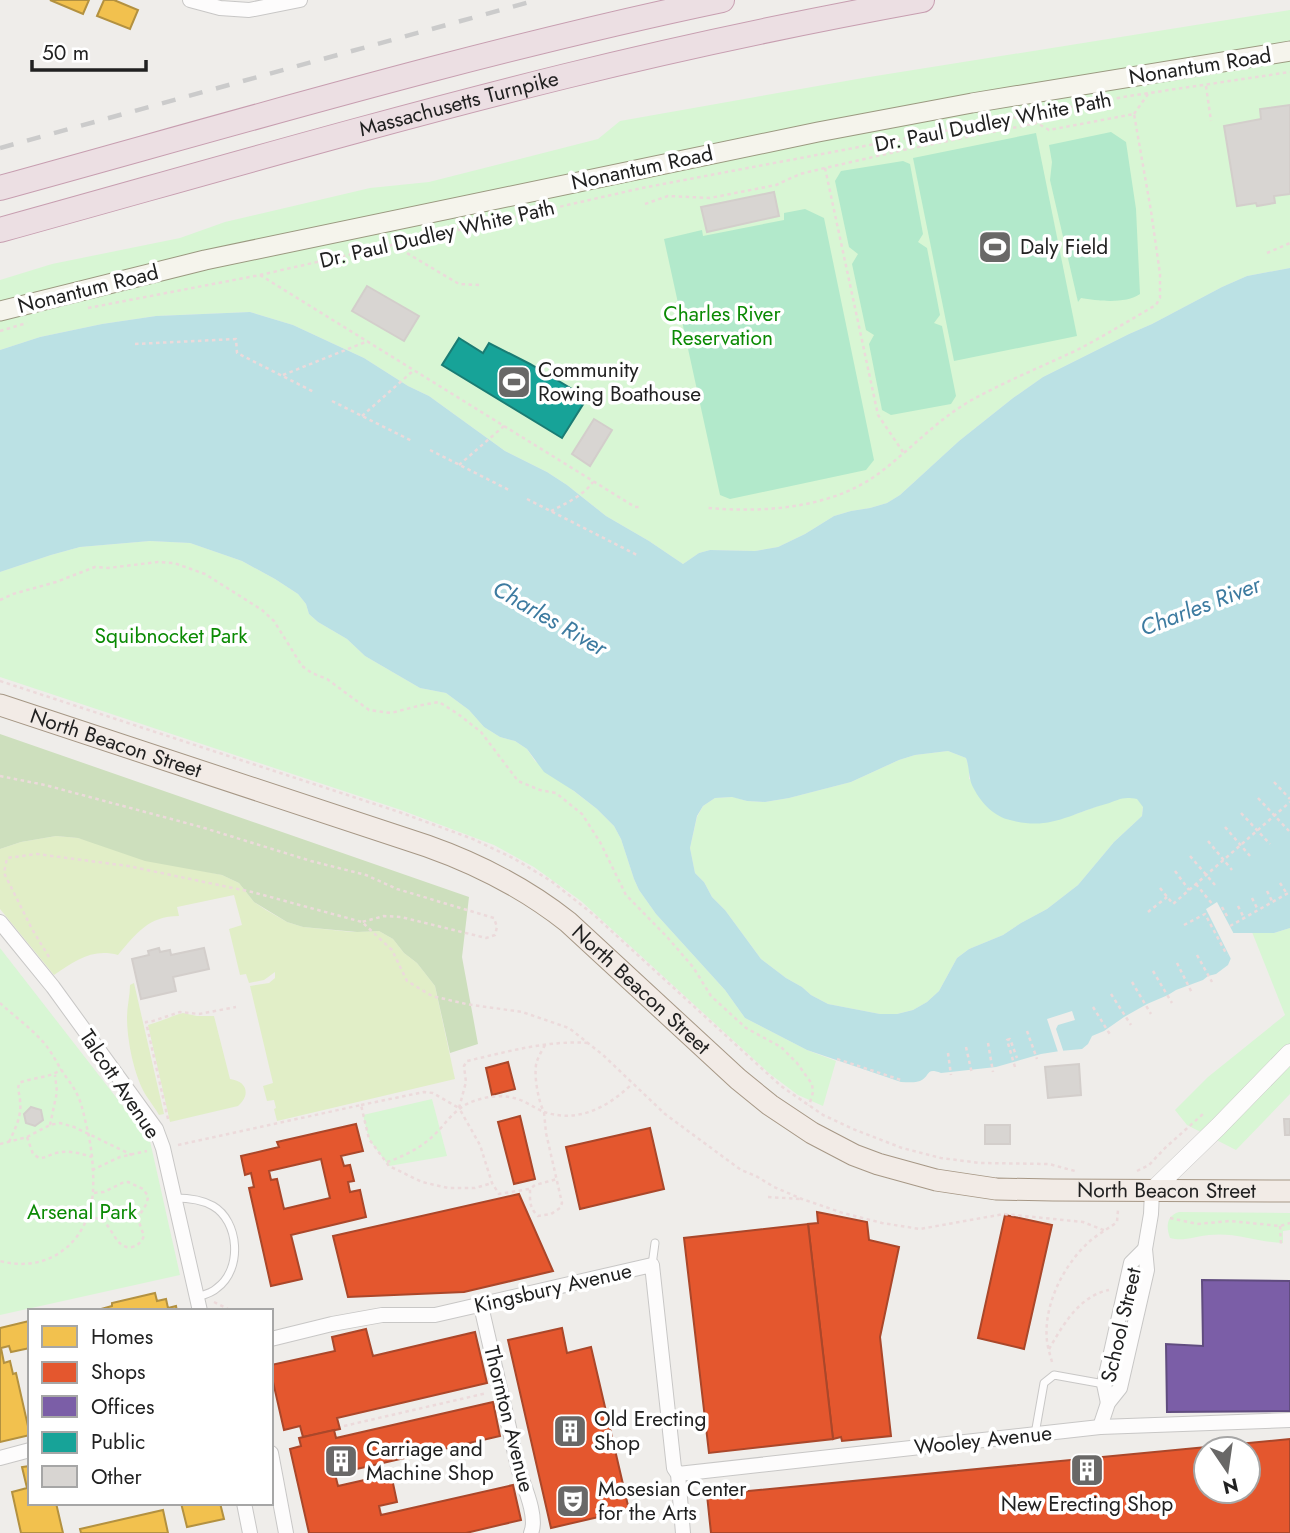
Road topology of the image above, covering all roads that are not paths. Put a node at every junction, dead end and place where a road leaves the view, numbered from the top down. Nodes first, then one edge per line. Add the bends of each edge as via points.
1 (190, 0) edge
2 (300, 0) edge
3 (722, 0) edge
4 (922, 0) edge
5 (1290, 51) edge
6 (0, 188) edge
7 (0, 230) edge
8 (0, 311) edge
9 (0, 705) edge
10 (0, 922) edge
11 (1290, 1053) edge
12 (1152, 1191) junction
13 (1290, 1191) edge
14 (175, 1198) junction
15 (655, 1243) dead end
16 (1145, 1250) junction
17 (652, 1265) junction
18 (199, 1304) edge
19 (481, 1306) junction
20 (273, 1339) edge
21 (1104, 1384) junction
22 (1108, 1403) junction
23 (1290, 1420) edge
24 (1100, 1427) junction
25 (1035, 1434) junction
26 (28, 1451) edge
27 (0, 1458) edge
28 (273, 1464) edge
29 (678, 1474) junction
30 (244, 1505) edge
31 (250, 1533) edge
32 (286, 1533) edge
33 (531, 1533) edge
34 (683, 1533) edge

1 - 2 street via 249,10
3 - 6 highway, Massachusetts Turnpike via 387,81
4 - 7 highway, Massachusetts Turnpike via 555,79
5 - 8 main road, Nonantum Road via 818,132 205,260
9 - 12 main road, North Beacon Street via 427,846 503,879 579,932 770,1105 866,1160 920,1177 982,1187
10 - 14 street, Talcott Avenue via 146,1113 163,1148
11 - 12 street
12 - 13 main road, North Beacon Street
12 - 16 street, School Street
14 - 18 street, Talcott Avenue
14 - 18 lane via 215,1207 233,1236 233,1265 226,1279
15 - 17 lane
16 - 21 street, School Street via 1131,1263
16 - 22 street, School Street via 1147,1270 1120,1388
17 - 19 street, Kingsbury Avenue
17 - 29 street, Kingsbury Avenue
19 - 20 street, Kingsbury Avenue via 435,1315 353,1320
19 - 33 street, Thornton Avenue via 533,1518
21 - 22 street, School Street
21 - 25 lane via 1054,1375 1044,1383
22 - 24 street, School Street
23 - 24 street, Wooley Avenue
24 - 25 street, Wooley Avenue
25 - 29 street, Wooley Avenue
26 - 27 street
28 - 32 street
29 - 34 street, Kingsbury Avenue
30 - 31 street

